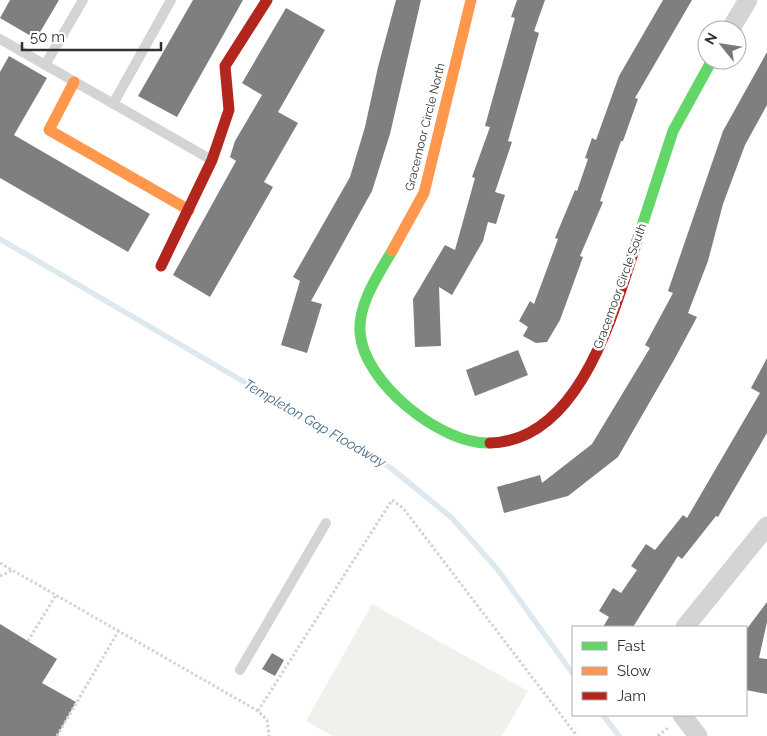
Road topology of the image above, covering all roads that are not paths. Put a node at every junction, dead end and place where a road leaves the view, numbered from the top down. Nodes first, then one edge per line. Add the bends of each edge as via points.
1 (83, 0) edge
2 (171, 0) edge
3 (267, 0) edge
4 (471, 0) edge
5 (748, 0) edge
6 (736, 20) edge
7 (0, 39) edge
8 (45, 65) junction
9 (706, 70) edge
10 (74, 82) junction
11 (113, 104) junction
12 (212, 160) junction
13 (189, 210) junction
14 (161, 266) dead end
15 (412, 409) joint
16 (326, 523) dead end
17 (767, 526) edge
18 (686, 626) edge
19 (240, 670) dead end
20 (683, 716) edge
21 (698, 736) edge

1 - 8 lane
2 - 11 lane
3 - 12 street via 225,66 229,110
4 - 15 street, Gracemoor Circle North via 424,193 363,308 360,331 364,353 372,369
5 - 6 street
7 - 8 lane
8 - 10 lane
9 - 15 street, Gracemoor Circle South via 673,131 602,340 589,368 549,421 529,435 508,442 485,443 463,440
10 - 11 lane
10 - 13 street via 49,130
11 - 12 lane
12 - 13 street
13 - 14 street
16 - 19 lane
17 - 18 street
20 - 21 street

